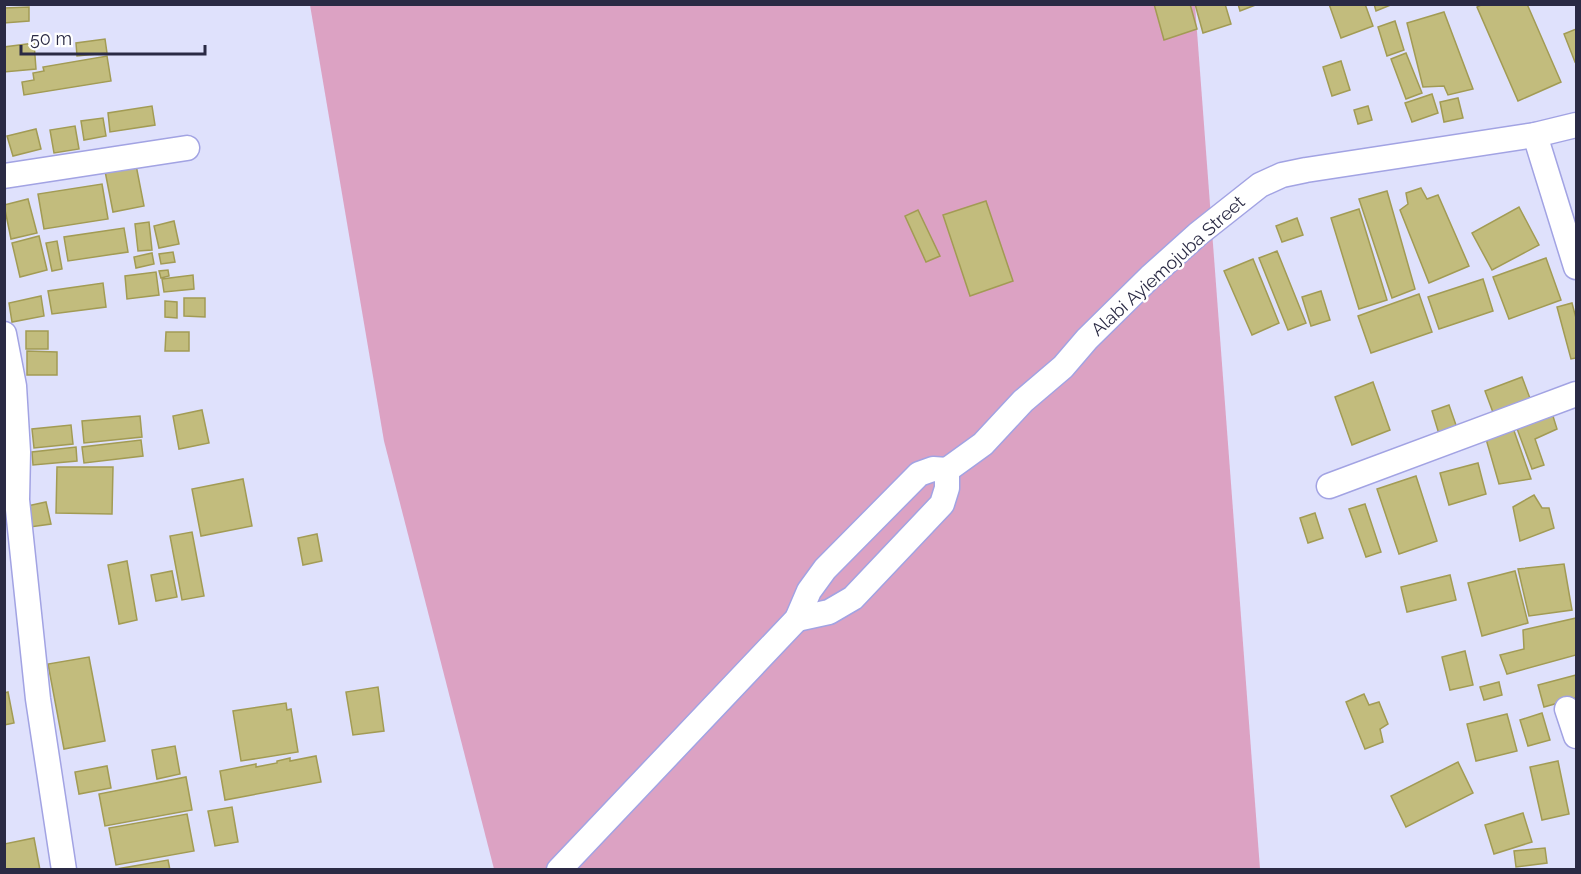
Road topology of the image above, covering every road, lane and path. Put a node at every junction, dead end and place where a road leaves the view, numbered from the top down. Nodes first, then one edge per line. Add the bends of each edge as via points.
1 (1576, 125) edge
2 (1535, 135) junction
3 (187, 148) dead end
4 (4, 176) edge
5 (1576, 267) edge
6 (4, 334) edge
7 (1576, 394) edge
8 (948, 470) junction
9 (1329, 486) dead end
10 (10, 501) edge
11 (797, 620) junction
12 (1566, 709) dead end
13 (1576, 736) edge
14 (64, 870) edge
15 (559, 870) edge

1 - 2 street, Alabi Ayiemojuba Street
2 - 5 street
2 - 8 street, Alabi Ayiemojuba Street via 1306,170 1260,185 1150,277 983,444
3 - 4 street
6 - 10 street via 14,386 18,452
7 - 9 street
8 - 11 street via 933,469 919,474 825,569 809,591
8 - 11 street via 942,504 853,598 830,612
10 - 14 street
11 - 15 street
12 - 13 street

